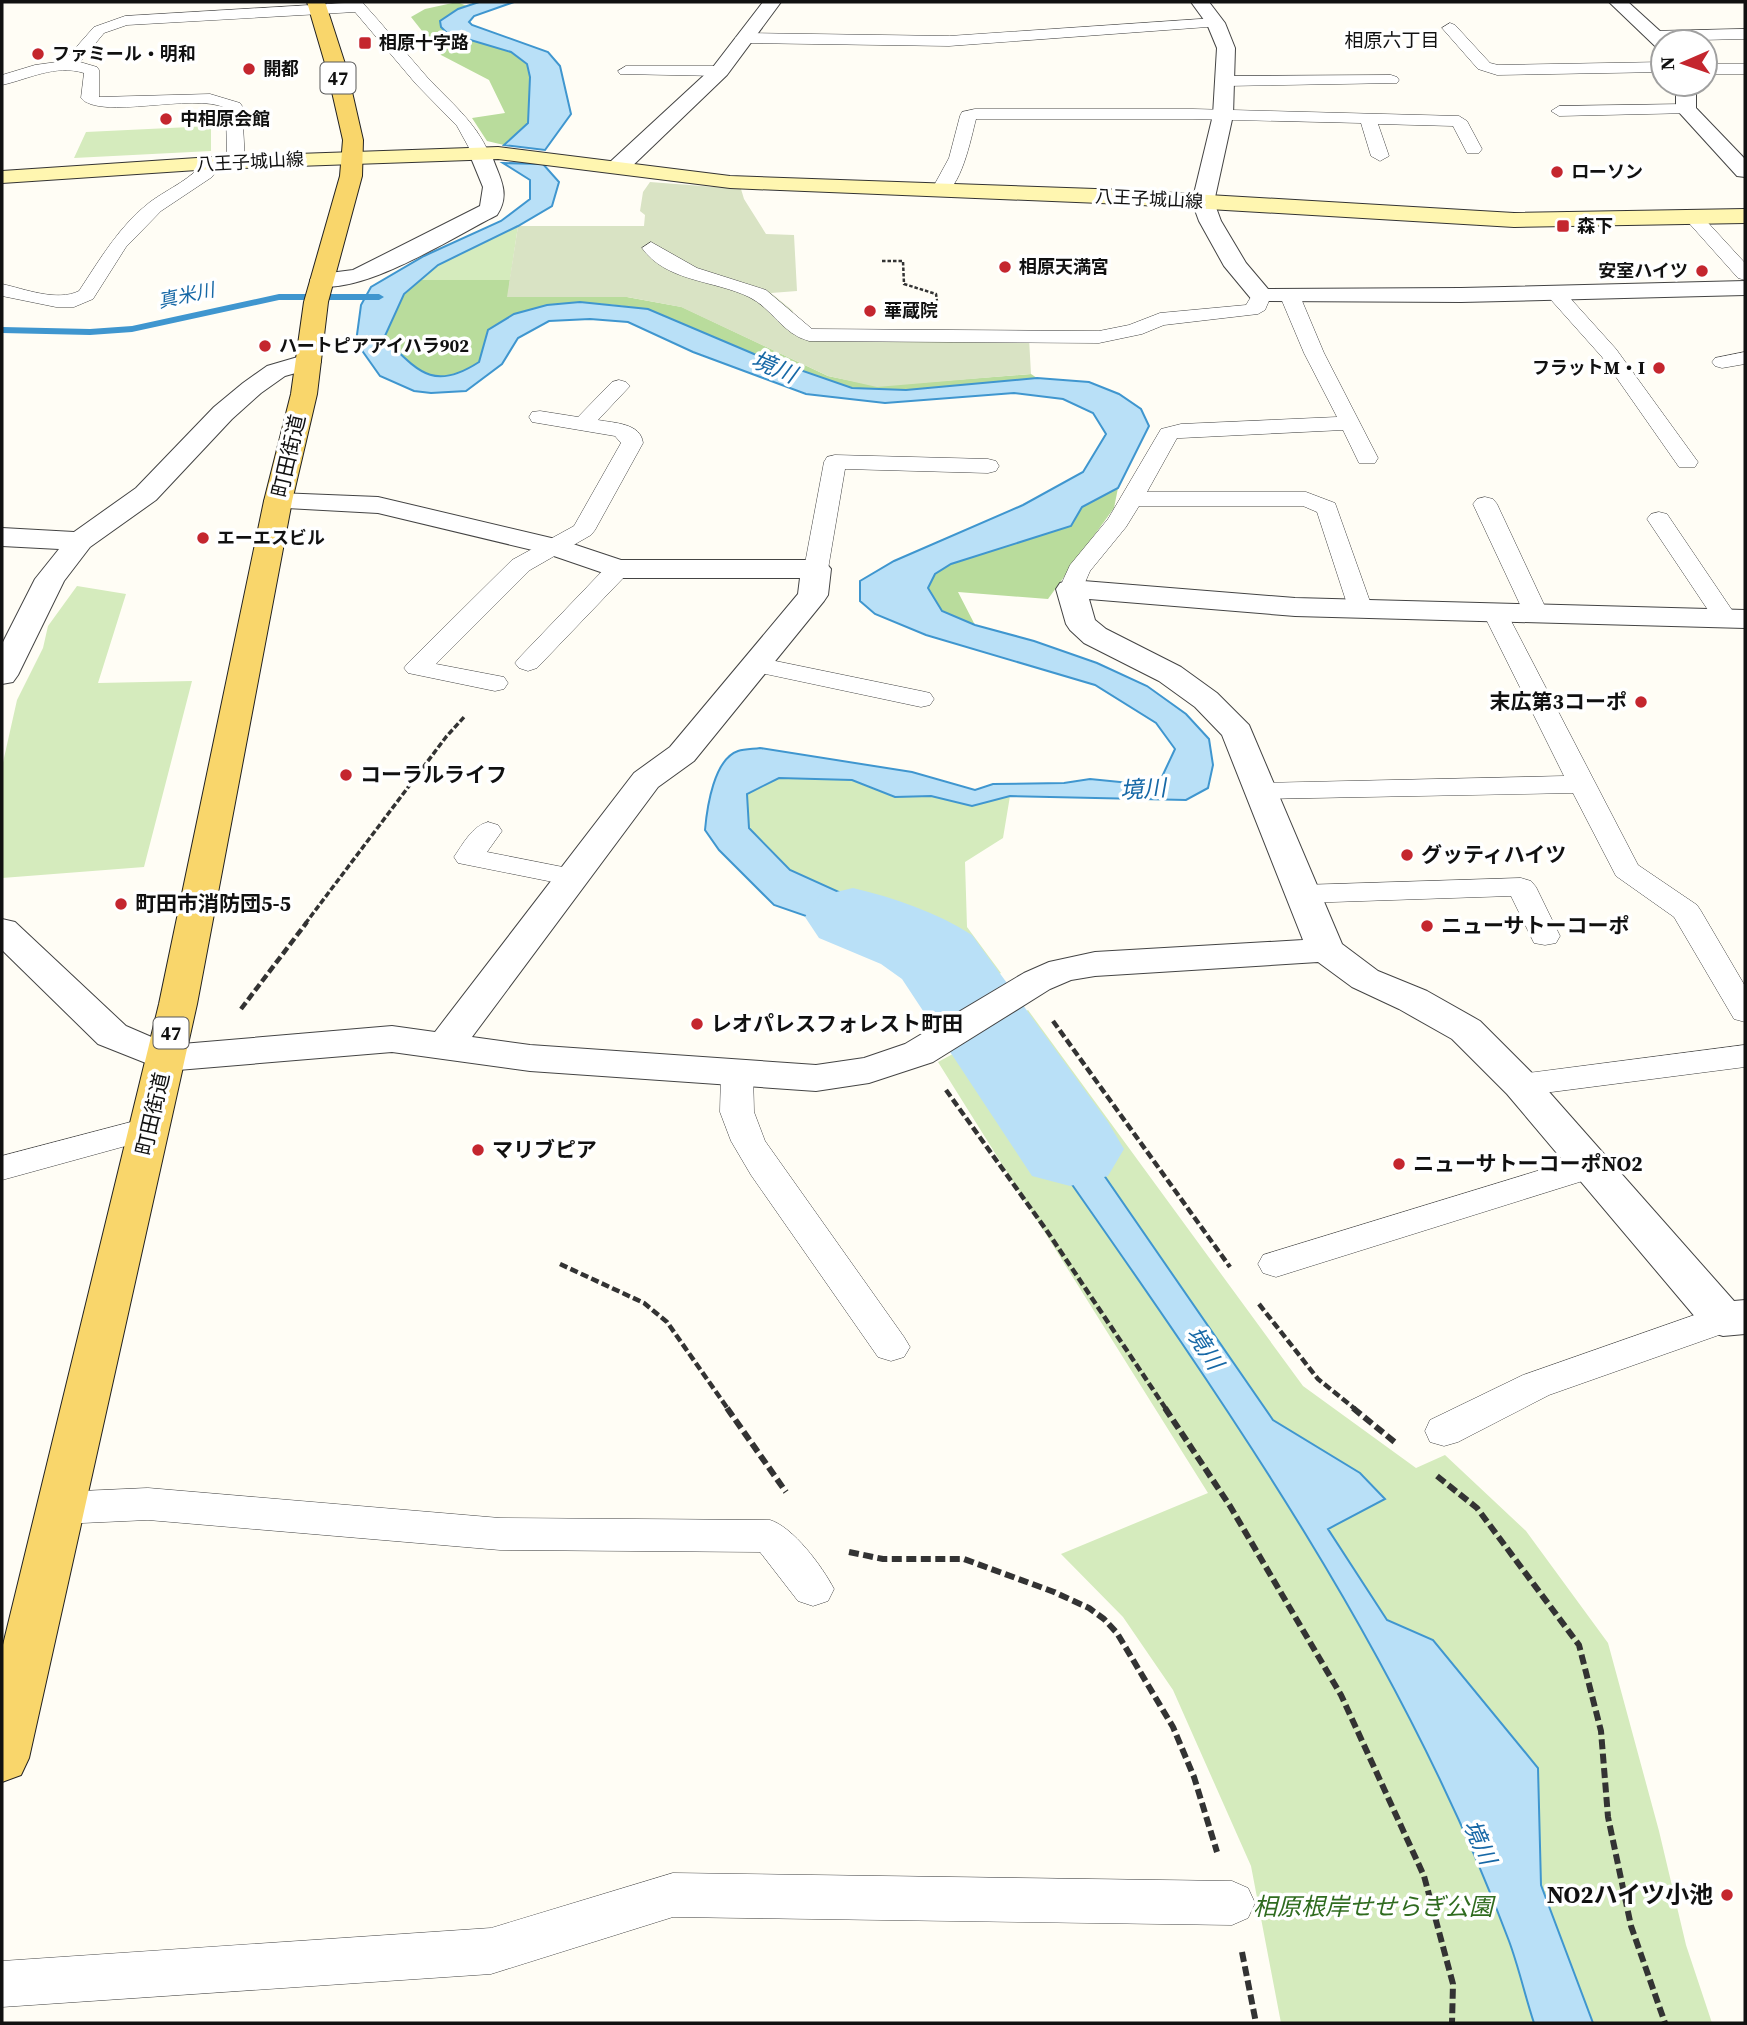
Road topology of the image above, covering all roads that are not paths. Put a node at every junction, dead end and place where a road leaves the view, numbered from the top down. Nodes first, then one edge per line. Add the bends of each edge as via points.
1 (144, 2) edge
2 (772, 2) edge
3 (1200, 2) edge
4 (1618, 2) edge
5 (357, 4) edge
6 (317, 6) edge
7 (132, 20) junction
8 (1216, 23) junction
9 (1450, 28) dead end
10 (1649, 31) edge
11 (1745, 34) edge
12 (1719, 36) edge
13 (743, 38) junction
14 (69, 65) junction
15 (1649, 67) edge
16 (1719, 69) edge
17 (1745, 69) edge
18 (720, 71) junction
19 (626, 72) dead end
20 (7, 74) edge
21 (1391, 80) dead end
22 (1225, 81) junction
23 (1686, 98) edge
24 (1686, 109) junction
25 (1559, 111) dead end
26 (1223, 115) junction
27 (1368, 119) junction
28 (1474, 149) dead end
29 (489, 153) junction
30 (1380, 156) dead end
31 (353, 157) junction
32 (236, 162) junction
33 (212, 163) junction
34 (618, 167) junction
35 (1745, 171) edge
36 (3, 179) edge
37 (940, 191) junction
38 (1203, 202) junction
39 (1745, 216) edge
40 (1694, 218) junction
41 (650, 248) dead end
42 (1743, 288) edge
43 (2, 290) edge
44 (319, 290) junction
45 (1554, 292) junction
46 (1261, 296) junction
47 (1290, 296) junction
48 (1745, 358) edge
49 (308, 362) junction
50 (1722, 362) dead end
51 (619, 386) dead end
52 (540, 417) dead end
53 (1351, 422) junction
54 (583, 424) junction
55 (1367, 458) dead end
56 (1686, 462) dead end
57 (988, 466) dead end
58 (1131, 499) junction
59 (278, 501) junction
60 (1485, 504) dead end
61 (1659, 519) dead end
62 (2, 537) edge
63 (80, 541) junction
64 (554, 547) junction
65 (618, 569) junction
66 (816, 569) junction
67 (1072, 589) junction
68 (1361, 610) junction
69 (1495, 613) junction
70 (1536, 613) junction
71 (1735, 617) edge
72 (528, 663) dead end
73 (756, 665) junction
74 (417, 668) junction
75 (2, 675) edge
76 (495, 683) road end
77 (399, 687) dead end
78 (921, 699) dead end
79 (1583, 784) junction
80 (1262, 791) junction
81 (488, 831) dead end
82 (573, 877) junction
83 (1303, 894) junction
84 (2, 930) edge
85 (1545, 936) dead end
86 (1326, 950) junction
87 (1745, 1012) edge
88 (446, 1045) junction
89 (1745, 1056) edge
90 (166, 1058) junction
91 (737, 1073) junction
92 (1521, 1085) junction
93 (150, 1128) junction
94 (1592, 1166) junction
95 (2, 1168) edge
96 (1276, 1264) dead end
97 (1734, 1318) edge
98 (891, 1347) dead end
99 (1444, 1431) dead end
100 (60, 1508) junction
101 (813, 1589) dead end
102 (4, 1740) edge
103 (1232, 1903) road end
104 (2, 1984) edge

1 - 7 lane
2 - 13 street
3 - 8 street
4 - 10 street
5 - 6 lane
5 - 29 lane
6 - 7 lane
6 - 31 main road, 町田街道 / 47 via 353,140
7 - 14 lane via 99,30
8 - 13 lane via 949,41
8 - 22 street via 1226,48
9 - 15 lane via 1484,66 1497,70
11 - 12 lane
13 - 18 street
14 - 20 lane
14 - 32 lane via 91,71 89,98 95,102 229,101 234,106
16 - 17 lane
18 - 19 lane
18 - 34 street
21 - 22 lane
22 - 26 street
23 - 24 street
24 - 25 lane
24 - 35 street
26 - 27 lane
26 - 37 lane via 975,114 968,116 958,158
26 - 38 street
27 - 28 lane via 1459,121
27 - 30 lane
29 - 31 main road, 八王子城山線
29 - 34 main road, 八王子城山線
29 - 44 street via 495,184 489,210 358,276
31 - 32 main road, 八王子城山線
31 - 44 main road, 町田街道 / 47
32 - 33 main road, 八王子城山線
33 - 36 main road, 八王子城山線
33 - 43 lane via 205,173 155,207 119,244 86,295 56,301
34 - 37 main road, 八王子城山線 via 730,181
37 - 38 main road, 八王子城山線
38 - 40 main road, 八王子城山線 via 1514,220
38 - 46 street via 1236,266
39 - 40 main road, 八王子城山線
40 - 42 lane
41 - 46 lane via 681,270 758,293 801,333 809,335 1099,337 1160,319 1245,312 1258,306
42 - 45 street
44 - 49 main road, 町田街道 / 47
45 - 47 street
45 - 56 lane via 1609,353
46 - 47 street
47 - 53 lane
48 - 50 lane
49 - 59 main road, 町田街道 / 47
49 - 63 street via 276,371 252,388 146,494
51 - 54 lane
52 - 54 lane
53 - 55 lane
53 - 58 lane via 1169,434
54 - 64 lane via 622,430 632,443 583,530
57 - 66 lane via 835,462
58 - 67 lane via 1079,570
58 - 68 lane via 1306,499 1322,505 1327,508
59 - 64 street via 378,505
59 - 90 main road, 町田街道 / 47
60 - 70 lane
61 - 71 lane
62 - 63 street
63 - 75 street via 50,579
64 - 65 street
64 - 74 lane via 521,565
65 - 66 street
65 - 72 lane
66 - 73 street via 813,595
67 - 68 street
67 - 80 street via 1081,624 1095,636 1170,674 1206,700 1237,732
68 - 69 street
69 - 70 street
69 - 79 lane
70 - 71 street
73 - 78 lane
73 - 82 street via 682,754 646,780
74 - 76 lane
74 - 77 lane
79 - 80 lane
79 - 87 lane via 1626,870 1686,911
80 - 83 street
81 - 82 lane via 468,857
82 - 88 street
83 - 85 lane via 1521,887
83 - 86 street
84 - 90 street via 112,1035
86 - 91 street via 1062,970 926,1049 869,1070 816,1078
86 - 92 street via 1365,979 1466,1030
88 - 90 street via 379,1039
88 - 91 street via 530,1058
89 - 92 lane
90 - 93 main road, 町田街道 / 47
91 - 98 lane via 737,1112 748,1141
92 - 94 street
93 - 95 lane
93 - 100 main road, 町田街道 / 47
94 - 96 lane
94 - 97 street
97 - 99 lane via 1536,1385
100 - 101 lane via 148,1504 500,1534 770,1536
100 - 102 main road, 町田街道 / 47
103 - 104 lane via 673,1895 491,1951

